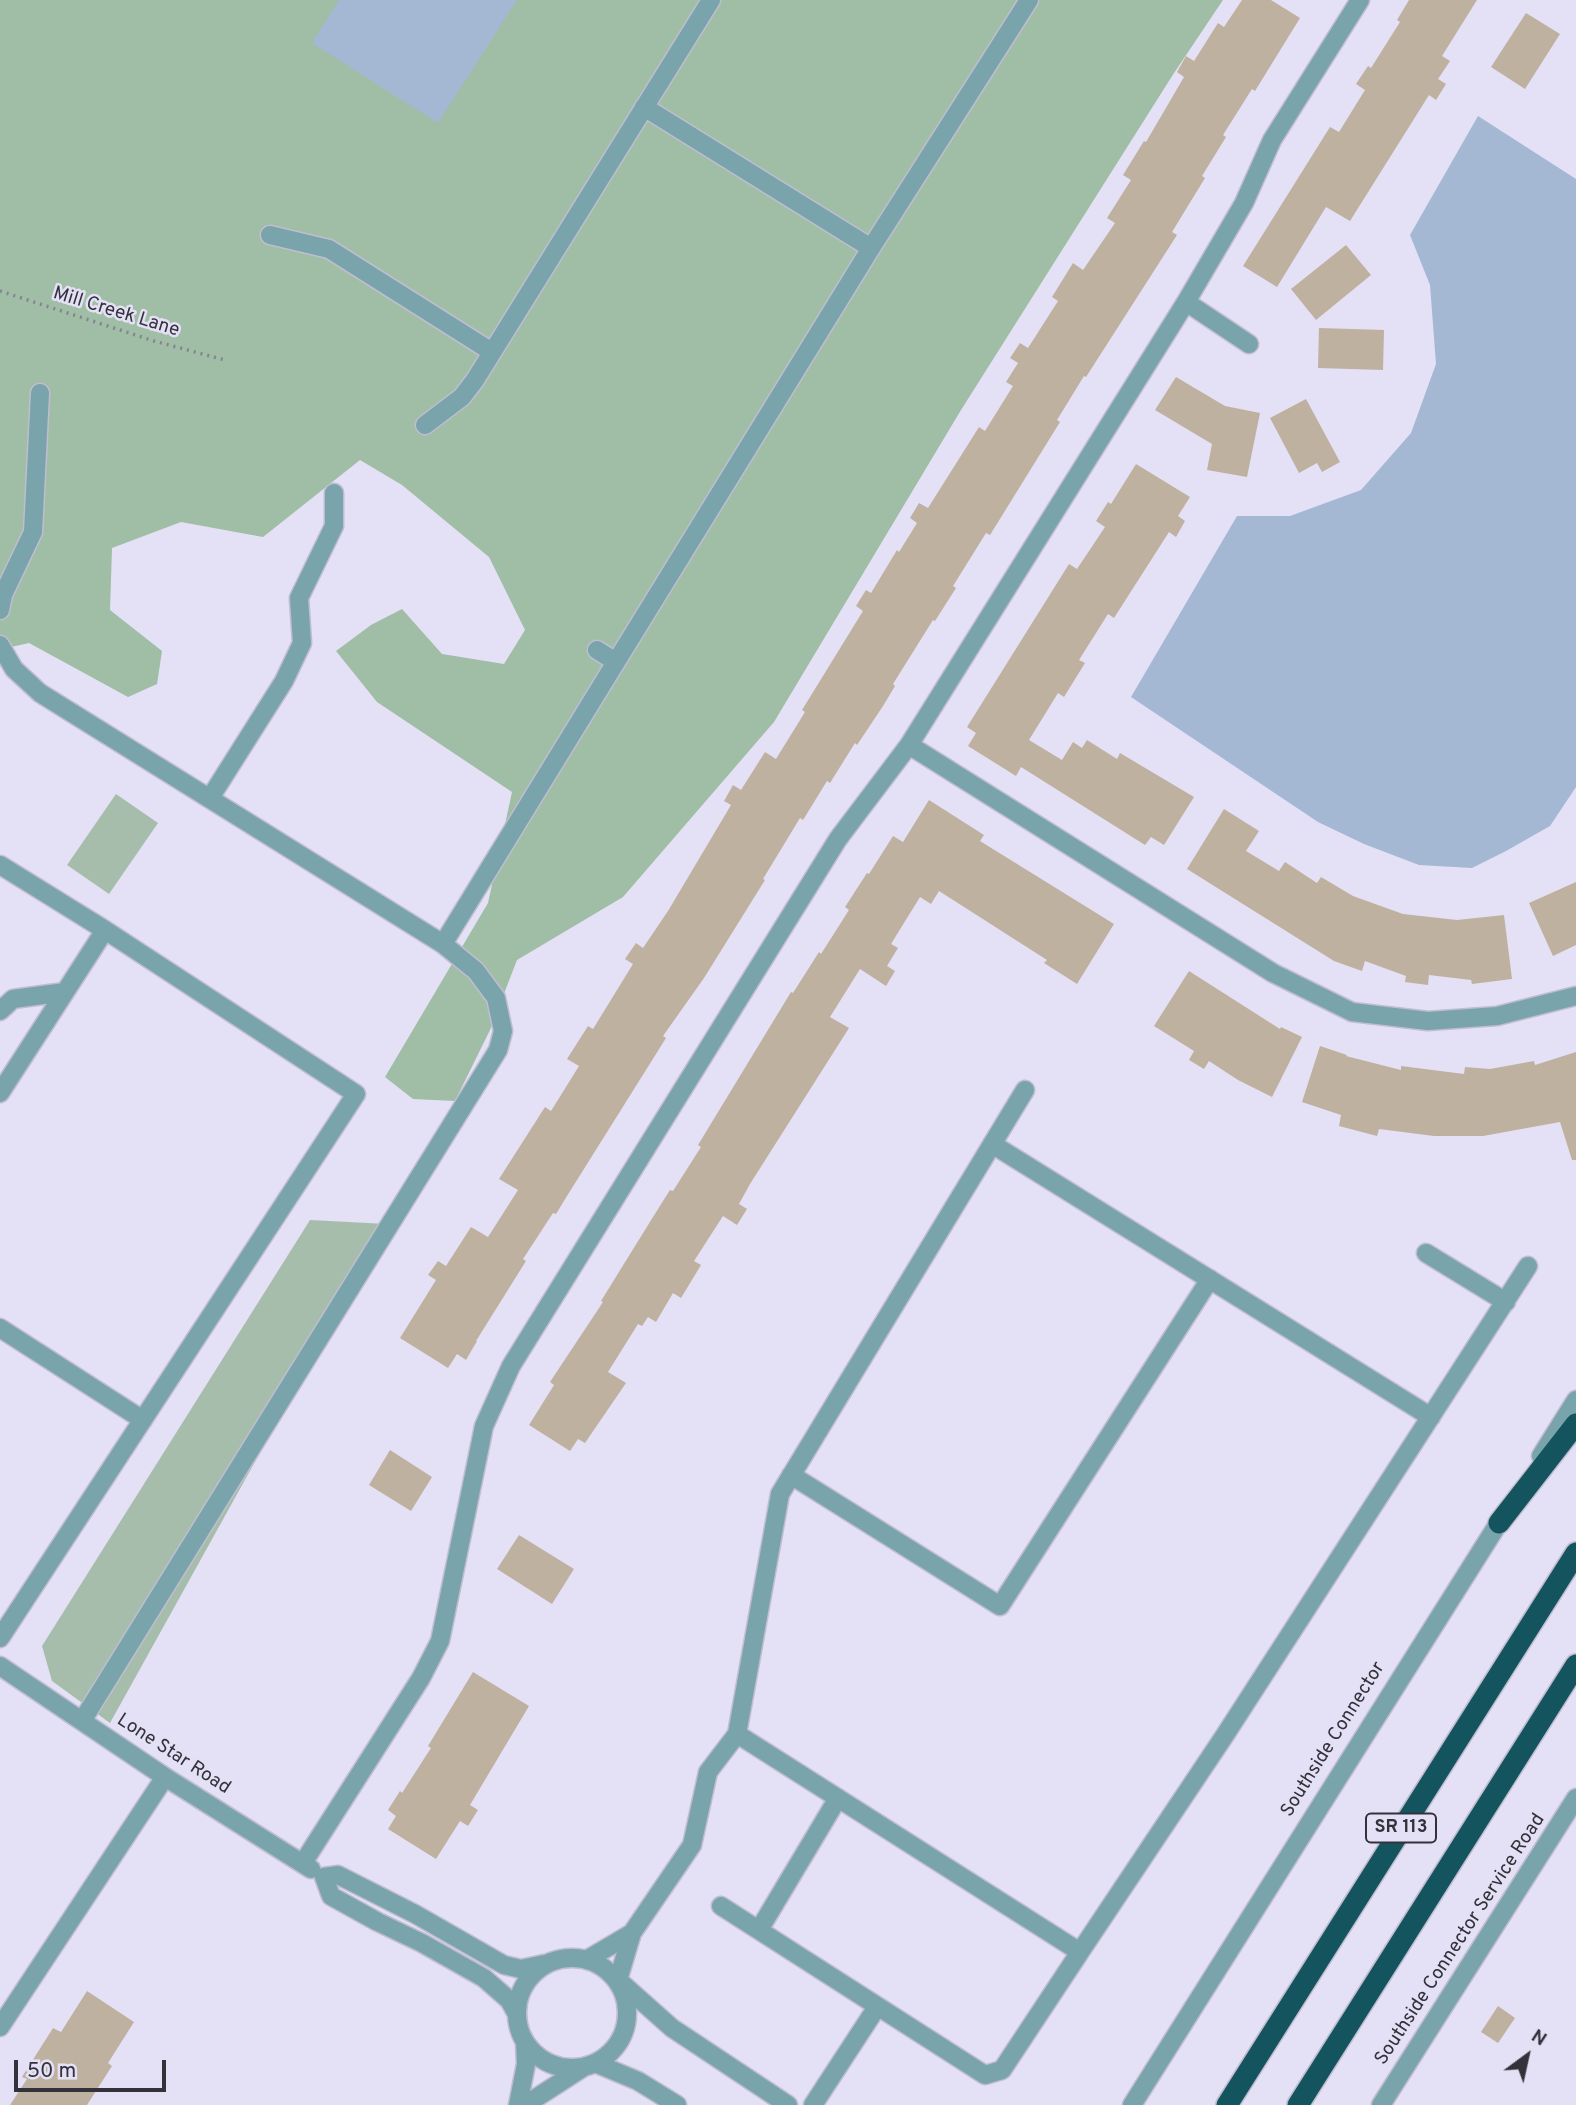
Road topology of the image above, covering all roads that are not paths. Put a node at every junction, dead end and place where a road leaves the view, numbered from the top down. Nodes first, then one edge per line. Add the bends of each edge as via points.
1 (711, 0) edge
2 (1029, 0) edge
3 (1360, 0) edge
4 (645, 107) junction
5 (270, 234) dead end
6 (871, 248) junction
7 (1186, 302) junction
8 (1249, 344) dead end
9 (492, 352) junction
10 (40, 393) dead end
11 (425, 425) dead end
12 (334, 492) dead end
13 (0, 610) edge
14 (0, 645) edge
15 (597, 650) dead end
16 (616, 662) junction
17 (909, 745) junction
18 (210, 798) junction
19 (0, 864) edge
20 (105, 930) junction
21 (443, 944) junction
22 (65, 992) junction
23 (1576, 996) edge
24 (0, 1011) edge
25 (1025, 1090) dead end
26 (0, 1093) edge
27 (992, 1144) junction
28 (1426, 1253) dead end
29 (1528, 1266) dead end
30 (1210, 1279) junction
31 (1506, 1301) junction
32 (0, 1328) edge
33 (1576, 1400) edge
34 (1431, 1417) junction
35 (143, 1420) junction
36 (1576, 1424) edge
37 (791, 1475) junction
38 (1499, 1522) junction
39 (1576, 1553) edge
40 (0, 1638) edge
41 (1576, 1665) edge
42 (0, 1667) edge
43 (82, 1721) junction
44 (737, 1734) junction
45 (165, 1777) junction
46 (838, 1798) junction
47 (1576, 1798) edge
48 (303, 1863) junction
49 (324, 1877) junction
50 (721, 1906) dead end
51 (759, 1930) junction
52 (632, 1933) junction
53 (1080, 1952) junction
54 (588, 1959) junction
55 (544, 1964) junction
56 (618, 1980) junction
57 (877, 2007) junction
58 (517, 2014) junction
59 (0, 2027) edge
60 (525, 2042) junction
61 (591, 2064) junction
62 (518, 2105) edge
63 (525, 2105) edge
64 (677, 2105) edge
65 (788, 2105) edge
66 (813, 2105) edge
67 (1132, 2105) edge
68 (1227, 2105) edge
69 (1298, 2105) edge
70 (1381, 2105) edge

1 - 4 street
2 - 6 street
3 - 7 street via 1272,140 1244,202
4 - 6 street
4 - 9 street
5 - 9 street via 329,248
6 - 16 street
7 - 8 street
7 - 17 street
9 - 11 street via 462,397
10 - 13 street via 33,532
12 - 18 street via 334,526 299,598 302,643 284,681
14 - 18 street via 14,669 40,693
15 - 16 street
16 - 21 street
17 - 23 street via 1273,973 1352,1012 1428,1021 1497,1016
17 - 48 street via 838,839 511,1366 484,1426 440,1640 421,1678
18 - 21 street
19 - 20 street
20 - 22 street
20 - 35 street via 356,1094
21 - 43 street via 476,971 496,998 503,1031 498,1050
22 - 24 street via 13,999
22 - 26 street
25 - 27 street
27 - 30 street
27 - 37 street
28 - 31 street
29 - 31 street
30 - 34 street
30 - 37 street via 1000,1606
31 - 34 street
32 - 35 street
33 - 38 street, Southside Connector
34 - 53 street
35 - 40 street
36 - 38 highway
37 - 44 street via 780,1494
38 - 67 street, Southside Connector
39 - 68 highway, SR 113
41 - 69 highway, SR 113
42 - 43 street, Lone Star Road
43 - 45 street, Lone Star Road
44 - 46 street
44 - 52 street via 708,1772 692,1845
45 - 48 street, Lone Star Road
45 - 59 street
46 - 51 street
46 - 53 street
47 - 70 street, Southside Connector Service Road
48 - 49 street, Lone Star Road
49 - 55 street, Lone Star Road via 338,1875 504,1965 521,1969
49 - 58 street, Lone Star Road via 331,1896 484,1978 509,2000
50 - 51 street
51 - 57 street
52 - 54 street
52 - 56 street
53 - 57 street via 1002,2070 985,2075
54 - 55 street via 573,1957
54 - 56 street
55 - 58 street via 524,1985
56 - 61 street via 628,2011 626,2027 615,2048
56 - 65 street via 672,2028
57 - 66 street
58 - 60 street
60 - 61 street via 534,2053 559,2067
60 - 62 street
61 - 63 street
61 - 64 street via 638,2081

